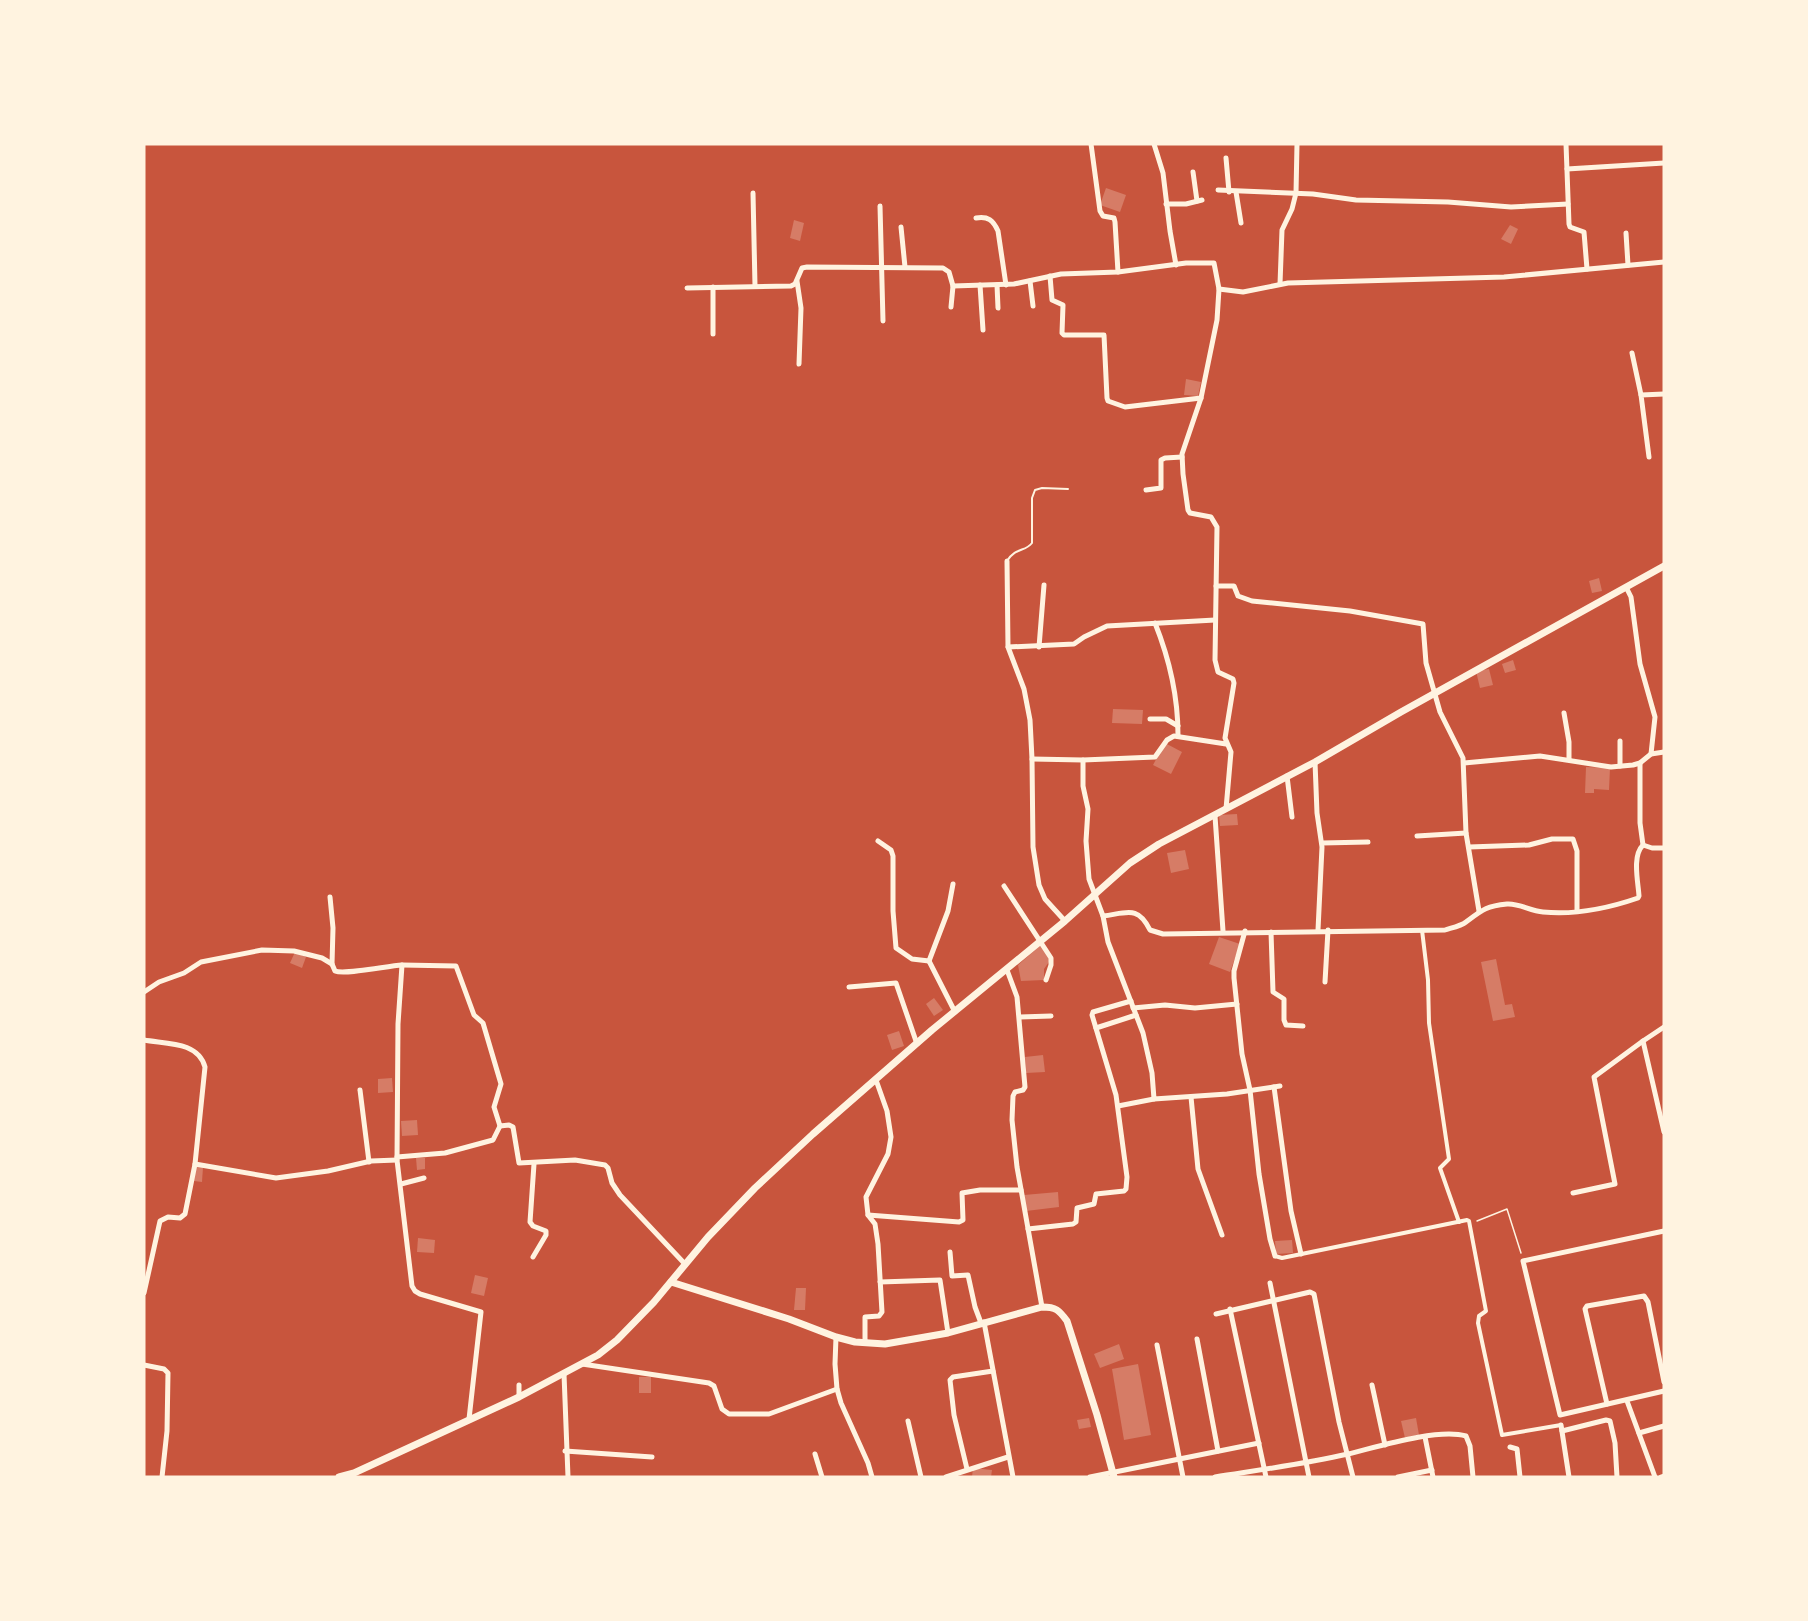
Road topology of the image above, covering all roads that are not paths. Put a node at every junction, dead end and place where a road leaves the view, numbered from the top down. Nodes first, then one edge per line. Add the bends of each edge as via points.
1 (1090, 144) edge
2 (1154, 144) edge
3 (1297, 144) edge
4 (1566, 144) edge
5 (1226, 159) dead end
6 (1664, 162) edge
7 (1567, 169) junction
8 (1193, 172) dead end
9 (1218, 190) dead end
10 (1229, 192) junction
11 (1236, 192) junction
12 (753, 193) dead end
13 (1296, 193) junction
14 (1167, 204) junction
15 (1568, 204) junction
16 (880, 206) dead end
17 (976, 218) dead end
18 (1241, 223) dead end
19 (901, 226) dead end
20 (1626, 233) dead end
21 (1664, 262) edge
22 (1628, 265) junction
23 (1176, 266) junction
24 (882, 267) junction
25 (905, 267) junction
26 (1587, 269) junction
27 (1118, 272) junction
28 (1050, 276) junction
29 (797, 280) junction
30 (1030, 280) junction
31 (1280, 284) junction
32 (980, 285) junction
33 (997, 285) junction
34 (1006, 285) junction
35 (755, 286) junction
36 (953, 286) junction
37 (712, 287) junction
38 (687, 288) dead end
39 (1219, 290) junction
40 (1033, 306) dead end
41 (951, 307) dead end
42 (998, 308) dead end
43 (883, 321) dead end
44 (983, 330) dead end
45 (713, 334) dead end
46 (1632, 353) dead end
47 (799, 364) dead end
48 (1664, 394) edge
49 (1641, 395) junction
50 (1201, 398) junction
51 (1182, 457) junction
52 (1649, 457) dead end
53 (1068, 489) dead end
54 (1146, 490) dead end
55 (1007, 561) joint
56 (1664, 566) edge
57 (1044, 585) dead end
58 (1216, 586) junction
59 (1626, 587) junction
60 (1215, 620) junction
61 (1155, 623) junction
62 (1008, 647) junction
63 (1039, 647) junction
64 (1435, 693) junction
65 (1564, 713) dead end
66 (1150, 719) dead end
67 (1178, 726) junction
68 (1178, 735) junction
69 (1620, 741) dead end
70 (1226, 744) junction
71 (1664, 752) edge
72 (1651, 753) junction
73 (1032, 759) junction
74 (1569, 759) junction
75 (1083, 760) junction
76 (1316, 762) junction
77 (1640, 762) junction
78 (1464, 763) junction
79 (1620, 766) junction
80 (1287, 776) junction
81 (1226, 809) junction
82 (1215, 816) junction
83 (1292, 817) dead end
84 (1467, 833) junction
85 (1417, 836) dead end
86 (878, 841) dead end
87 (1368, 842) dead end
88 (1322, 843) junction
89 (1643, 845) junction
90 (1469, 847) junction
91 (1664, 848) edge
92 (953, 884) dead end
93 (1004, 886) dead end
94 (1095, 894) junction
95 (330, 897) dead end
96 (1479, 911) junction
97 (1577, 911) junction
98 (1103, 916) junction
99 (1065, 921) junction
100 (1318, 930) junction
101 (1328, 930) junction
102 (1422, 930) junction
103 (1223, 931) junction
104 (1245, 931) junction
105 (1271, 932) junction
106 (1040, 942) junction
107 (929, 962) junction
108 (332, 964) junction
109 (402, 965) junction
110 (1007, 970) junction
111 (1046, 980) dead end
112 (1325, 982) dead end
113 (849, 987) dead end
114 (144, 992) edge
115 (1131, 1001) junction
116 (1237, 1004) junction
117 (1133, 1008) junction
118 (955, 1012) junction
119 (1136, 1015) junction
120 (1051, 1016) dead end
121 (1020, 1017) junction
122 (1303, 1026) dead end
123 (1664, 1027) edge
124 (1096, 1028) junction
125 (144, 1040) edge
126 (1643, 1041) junction
127 (917, 1044) junction
128 (876, 1080) junction
129 (360, 1090) dead end
130 (1250, 1090) junction
131 (1191, 1097) junction
132 (1154, 1099) junction
133 (1118, 1106) junction
134 (500, 1126) junction
135 (1664, 1132) edge
136 (397, 1158) junction
137 (369, 1162) junction
138 (195, 1164) junction
139 (534, 1164) junction
140 (424, 1178) dead end
141 (401, 1184) junction
142 (1021, 1190) junction
143 (1573, 1193) dead end
144 (868, 1215) junction
145 (1458, 1222) junction
146 (1028, 1229) junction
147 (1664, 1231) edge
148 (1222, 1235) dead end
149 (950, 1252) dead end
150 (1301, 1254) junction
151 (1275, 1256) joint
152 (533, 1257) dead end
153 (684, 1263) junction
154 (671, 1282) junction
155 (880, 1282) junction
156 (1270, 1283) dead end
157 (144, 1293) edge
158 (1274, 1300) junction
159 (1042, 1307) junction
160 (1230, 1309) junction
161 (1215, 1314) dead end
162 (982, 1323) junction
163 (948, 1333) junction
164 (836, 1337) junction
165 (1197, 1339) dead end
166 (864, 1342) junction
167 (1157, 1345) dead end
168 (582, 1364) junction
169 (144, 1365) edge
170 (993, 1371) junction
171 (564, 1374) junction
172 (1664, 1382) edge
173 (519, 1385) dead end
174 (1372, 1385) dead end
175 (837, 1389) junction
176 (1664, 1391) edge
177 (519, 1397) junction
178 (1627, 1401) junction
179 (1607, 1404) junction
180 (469, 1419) junction
181 (908, 1421) dead end
182 (1664, 1426) edge
183 (1561, 1428) junction
184 (1639, 1433) junction
185 (1425, 1437) junction
186 (1259, 1443) junction
187 (1385, 1445) junction
188 (1510, 1447) dead end
189 (566, 1451) junction
190 (1218, 1451) junction
191 (815, 1454) dead end
192 (1347, 1454) junction
193 (1008, 1456) junction
194 (652, 1457) dead end
195 (1180, 1458) junction
196 (1305, 1461) junction
197 (967, 1469) junction
198 (1264, 1469) junction
199 (1432, 1470) junction
200 (363, 1473) edge
201 (1113, 1475) edge
202 (1224, 1476) edge
203 (162, 1477) edge
204 (339, 1477) edge
205 (568, 1477) edge
206 (822, 1477) edge
207 (872, 1477) edge
208 (921, 1477) edge
209 (946, 1477) edge
210 (1013, 1477) edge
211 (1090, 1477) edge
212 (1183, 1477) edge
213 (1215, 1477) edge
214 (1266, 1477) edge
215 (1309, 1477) edge
216 (1353, 1477) edge
217 (1398, 1477) edge
218 (1433, 1477) edge
219 (1473, 1477) edge
220 (1520, 1477) edge
221 (1569, 1477) edge
222 (1617, 1477) edge
223 (1655, 1477) edge

1 - 27 street via 1100,211 1115,222
2 - 14 street
3 - 13 street
4 - 7 street
5 - 10 street
6 - 7 street
7 - 15 street
8 - 14 street via 1199,200
9 - 10 street
10 - 11 street
11 - 13 street
11 - 18 street
12 - 35 street
13 - 15 street via 1356,200 1511,207
13 - 31 street via 1282,230
14 - 23 street
15 - 26 street via 1570,227 1585,235
16 - 24 street
17 - 34 street via 994,223 998,231
19 - 25 street
20 - 22 street
21 - 22 street
22 - 26 street
23 - 27 street
23 - 39 street via 1214,262
24 - 25 street
24 - 29 street via 807,267 802,268
24 - 43 street
25 - 36 street via 946,269
26 - 31 street via 1466,279
27 - 28 street
28 - 30 street
28 - 50 street via 1052,300 1063,305 1062,333 1104,335 1108,400 1125,407
29 - 35 street via 791,286
29 - 47 street via 801,319
30 - 34 street
30 - 40 street
31 - 39 street via 1251,291
32 - 33 street
32 - 36 street
32 - 44 street
33 - 34 street
33 - 42 street
35 - 37 street
36 - 41 street
37 - 38 street
37 - 45 street
39 - 50 street
46 - 49 street
48 - 49 street
49 - 52 street
50 - 51 street
51 - 54 street via 1161,460 1161,488
51 - 58 street via 1188,510 1211,517 1217,526
53 - 55 lane via 1035,490 1032,543
55 - 62 street
56 - 59 street
57 - 63 street
58 - 60 street
58 - 64 street via 1234,586 1238,596 1252,601 1421,622 1426,663
59 - 64 street
59 - 72 street via 1631,597 1640,664 1655,717
60 - 61 street
60 - 70 street via 1217,670 1234,683
61 - 63 street via 1105,626 1074,644
61 - 67 street via 1165,646
62 - 63 street
62 - 73 street via 1027,701
64 - 76 street
64 - 78 street
65 - 74 street
66 - 67 street
67 - 68 street
68 - 70 street
68 - 75 street via 1167,740 1155,757
69 - 79 street
70 - 81 street via 1231,752
71 - 72 street
72 - 77 street
73 - 75 street
73 - 99 street via 1033,847 1039,885 1045,900
74 - 78 street via 1540,756
74 - 79 street
75 - 94 street via 1088,868
76 - 80 street
76 - 88 street
77 - 79 street
77 - 89 street
78 - 84 street
80 - 81 street
80 - 83 street
81 - 82 street
82 - 94 street via 1130,863
82 - 103 street
84 - 85 street
84 - 90 street
86 - 107 street via 892,853 896,948 912,959
87 - 88 street
88 - 100 street
89 - 91 street
89 - 97 street via 1637,857 1638,898
90 - 96 street
90 - 97 street via 1573,839 1578,867
92 - 107 street via 948,911
93 - 106 street
94 - 98 street
94 - 99 street
95 - 108 street
96 - 97 street via 1510,904 1543,913
96 - 102 street via 1465,923 1445,930
98 - 103 street via 1140,914 1150,930 1158,933
98 - 115 street via 1108,942
99 - 106 street
100 - 101 street
100 - 105 street
101 - 102 street
101 - 112 street
102 - 145 street via 1429,1023 1449,1159 1440,1168
103 - 104 street
104 - 105 street
104 - 116 street via 1234,971
105 - 122 street via 1273,992 1284,999 1286,1025
106 - 110 street
106 - 111 street via 1052,961
107 - 118 street
108 - 109 street via 342,974
108 - 114 street via 294,951 262,950 201,962
109 - 134 street via 456,966 474,1015 483,1023 501,1084 494,1107
109 - 136 street
110 - 118 street
110 - 121 street via 1017,993
113 - 127 street via 896,983
115 - 117 street
115 - 124 street via 1093,1012
116 - 117 street
116 - 130 street
117 - 119 street
118 - 127 street
119 - 124 street
119 - 132 street via 1152,1073
120 - 121 street
121 - 142 street via 1025,1087 1013,1093 1012,1120
123 - 126 street
124 - 133 street
125 - 138 street via 180,1044 205,1063
126 - 135 street
126 - 143 street via 1594,1077 1615,1184
127 - 128 street
128 - 144 street via 891,1137 888,1154 866,1197
128 - 153 street via 778,1166
129 - 137 street
130 - 131 street
130 - 150 street via 1277,1087 1291,1211
130 - 151 street via 1265,1214
131 - 132 street
131 - 148 street via 1198,1169
132 - 133 street
133 - 146 street via 1126,1190 1096,1194 1094,1204 1077,1208 1073,1224
134 - 136 street via 493,1140 445,1153
134 - 139 street via 513,1127 519,1163
136 - 137 street
136 - 141 street
137 - 138 street via 276,1178
138 - 157 street via 185,1214 160,1221
139 - 152 street via 530,1222 546,1231 546,1235
139 - 153 street via 575,1160 605,1165 620,1195
140 - 141 street
141 - 180 street via 415,1291 477,1310 482,1316
142 - 144 street via 962,1193 963,1220 959,1222
142 - 146 street
144 - 155 street via 876,1233
145 - 150 street
145 - 183 street via 1467,1220 1470,1224 1486,1311 1479,1316 1478,1323 1502,1435
146 - 159 street
147 - 179 street via 1523,1261 1560,1415
149 - 162 street via 952,1276 968,1275
150 - 151 street
153 - 154 street
154 - 164 street via 789,1318
154 - 168 street via 617,1340
155 - 163 street via 939,1280
155 - 166 street via 882,1312 865,1317
156 - 158 street
158 - 160 street
158 - 192 street via 1312,1292 1315,1298
158 - 196 street
159 - 162 street
159 - 201 street via 1059,1309 1067,1321
160 - 161 street
160 - 186 street
162 - 163 street
162 - 170 street
163 - 166 street via 896,1344
164 - 166 street
164 - 175 street
165 - 190 street
167 - 195 street
168 - 171 street
168 - 175 street via 709,1383 714,1386 722,1409 729,1414 769,1414
169 - 203 street via 168,1373
170 - 193 street
170 - 197 street via 952,1377 950,1382
171 - 177 street
171 - 189 street
172 - 179 street via 1644,1296 1587,1306
173 - 177 street
174 - 187 street
175 - 207 street
176 - 178 street
177 - 180 street
178 - 179 street
178 - 184 street
180 - 200 street
181 - 208 street
182 - 184 street
183 - 221 street
183 - 222 street via 1610,1421
184 - 223 street
185 - 187 street
185 - 199 street
185 - 219 street via 1466,1437
186 - 190 street
186 - 198 street
187 - 192 street
188 - 220 street via 1518,1454
189 - 194 street
189 - 205 street
190 - 195 street
191 - 206 street
192 - 196 street
192 - 216 street
193 - 197 street
193 - 210 street
195 - 201 street
195 - 212 street
196 - 198 street
196 - 215 street
197 - 209 street
198 - 202 street
198 - 214 street
199 - 217 street
199 - 218 street
200 - 204 street
201 - 211 street
202 - 213 street

